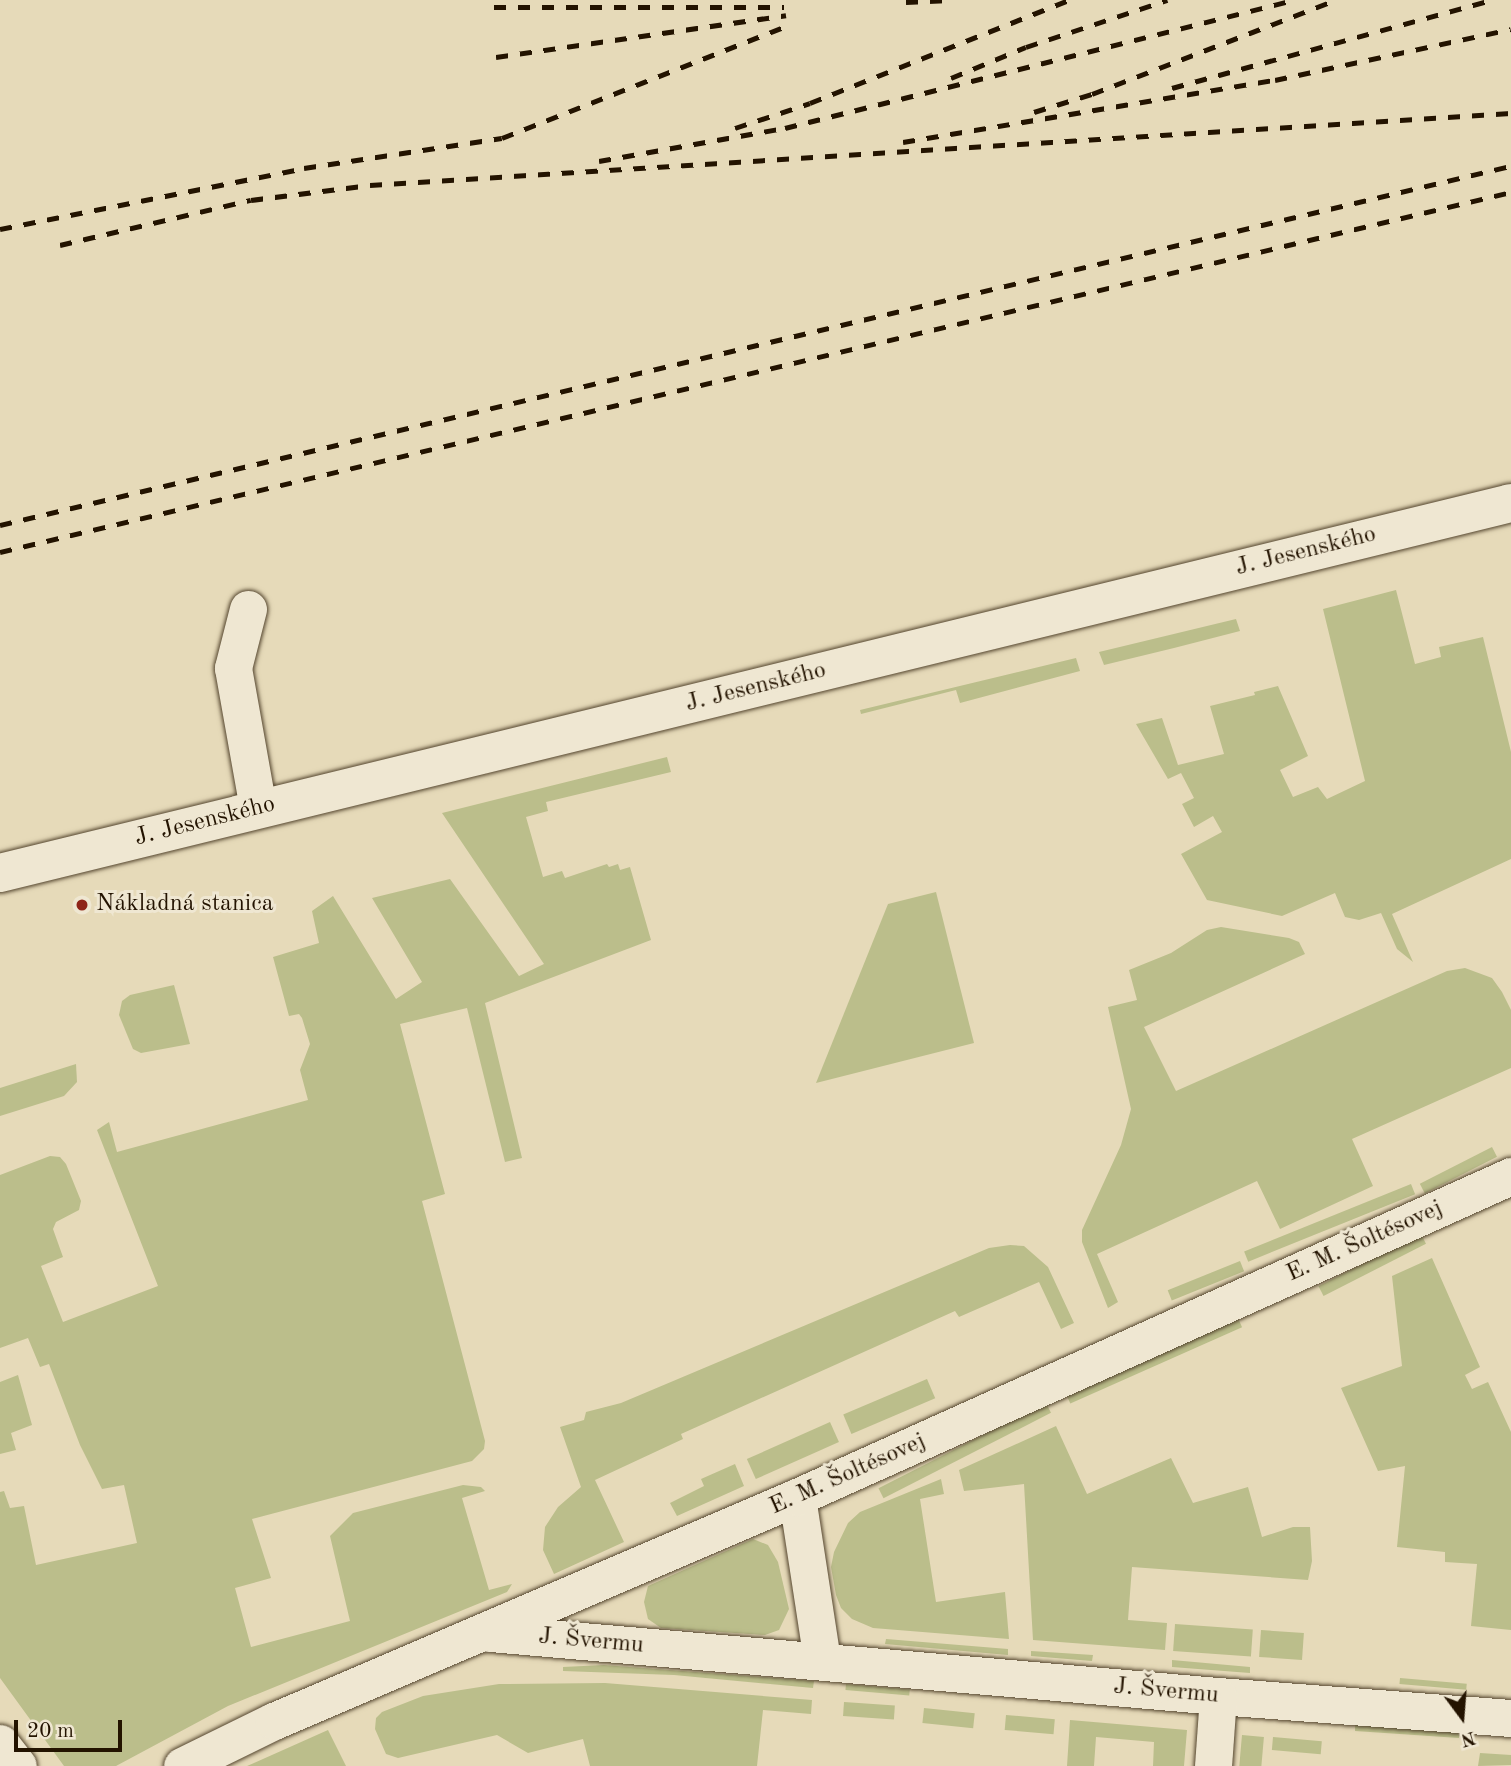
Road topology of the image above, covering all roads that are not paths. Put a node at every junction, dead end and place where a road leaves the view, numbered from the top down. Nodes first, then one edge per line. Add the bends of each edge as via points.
1 (1511, 503) edge
2 (248, 609) dead end
3 (258, 809) junction
4 (0, 873) edge
5 (1511, 1176) edge
6 (797, 1497) junction
7 (485, 1633) junction
8 (822, 1661) junction
9 (1218, 1696) junction
10 (1511, 1718) edge
11 (0, 1743) edge
12 (18, 1766) edge
13 (182, 1766) edge
14 (1213, 1766) edge

1 - 3 street, J. Jesenského
2 - 3 street via 233,668
3 - 4 street, J. Jesenského
5 - 6 street, E. M. Šoltésovej
6 - 7 street, E. M. Šoltésovej
6 - 8 street
7 - 8 street, J. Švermu
7 - 13 street, E. M. Šoltésovej via 274,1721
8 - 9 street, J. Švermu
9 - 10 street, J. Švermu
9 - 14 street
11 - 12 street

